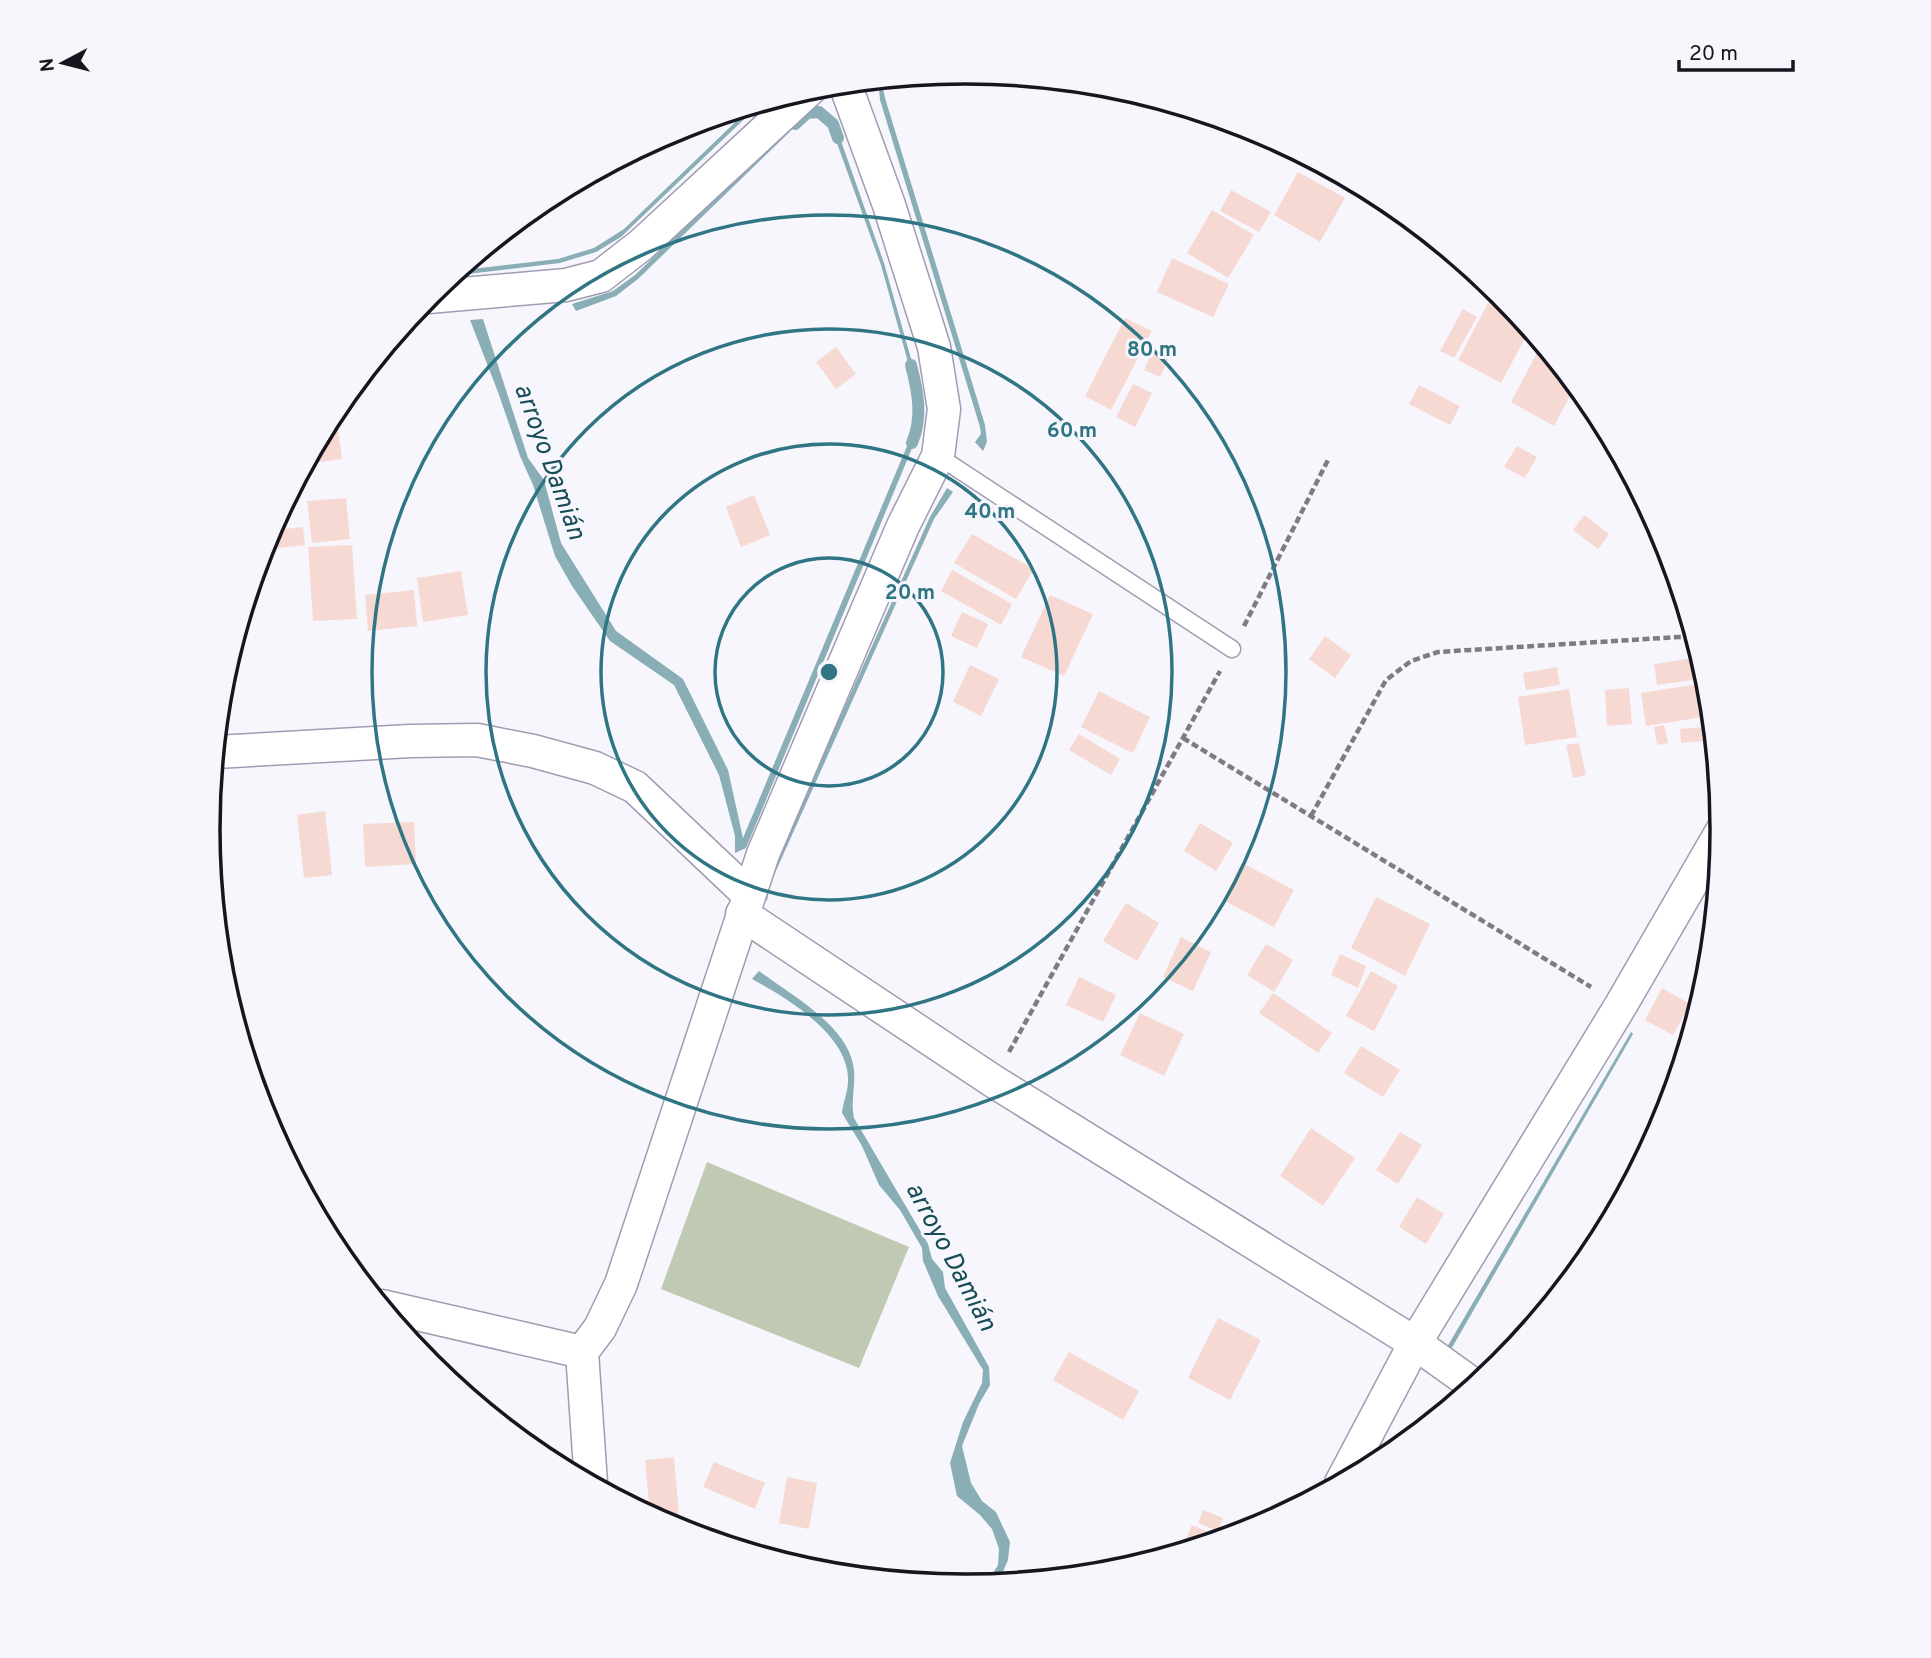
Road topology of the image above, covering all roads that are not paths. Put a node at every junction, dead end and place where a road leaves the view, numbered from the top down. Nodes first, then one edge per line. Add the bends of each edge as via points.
1 (848, 93) edge
2 (795, 104) edge
3 (446, 295) edge
4 (938, 456) junction
5 (1232, 649) road end
6 (225, 751) edge
7 (1710, 852) edge
8 (746, 904) junction
9 (396, 1309) edge
10 (1415, 1343) junction
11 (582, 1352) junction
12 (1467, 1380) edge
13 (1348, 1467) edge
14 (589, 1472) edge

1 - 4 street via 934,347 944,409
2 - 3 street via 601,276 566,285
4 - 5 lane
4 - 8 street via 763,854
6 - 8 street via 477,740 582,764 635,787
7 - 10 street
8 - 10 street via 993,1081
8 - 11 street via 621,1284 600,1328
9 - 11 street
10 - 12 street
10 - 13 street
11 - 14 street

